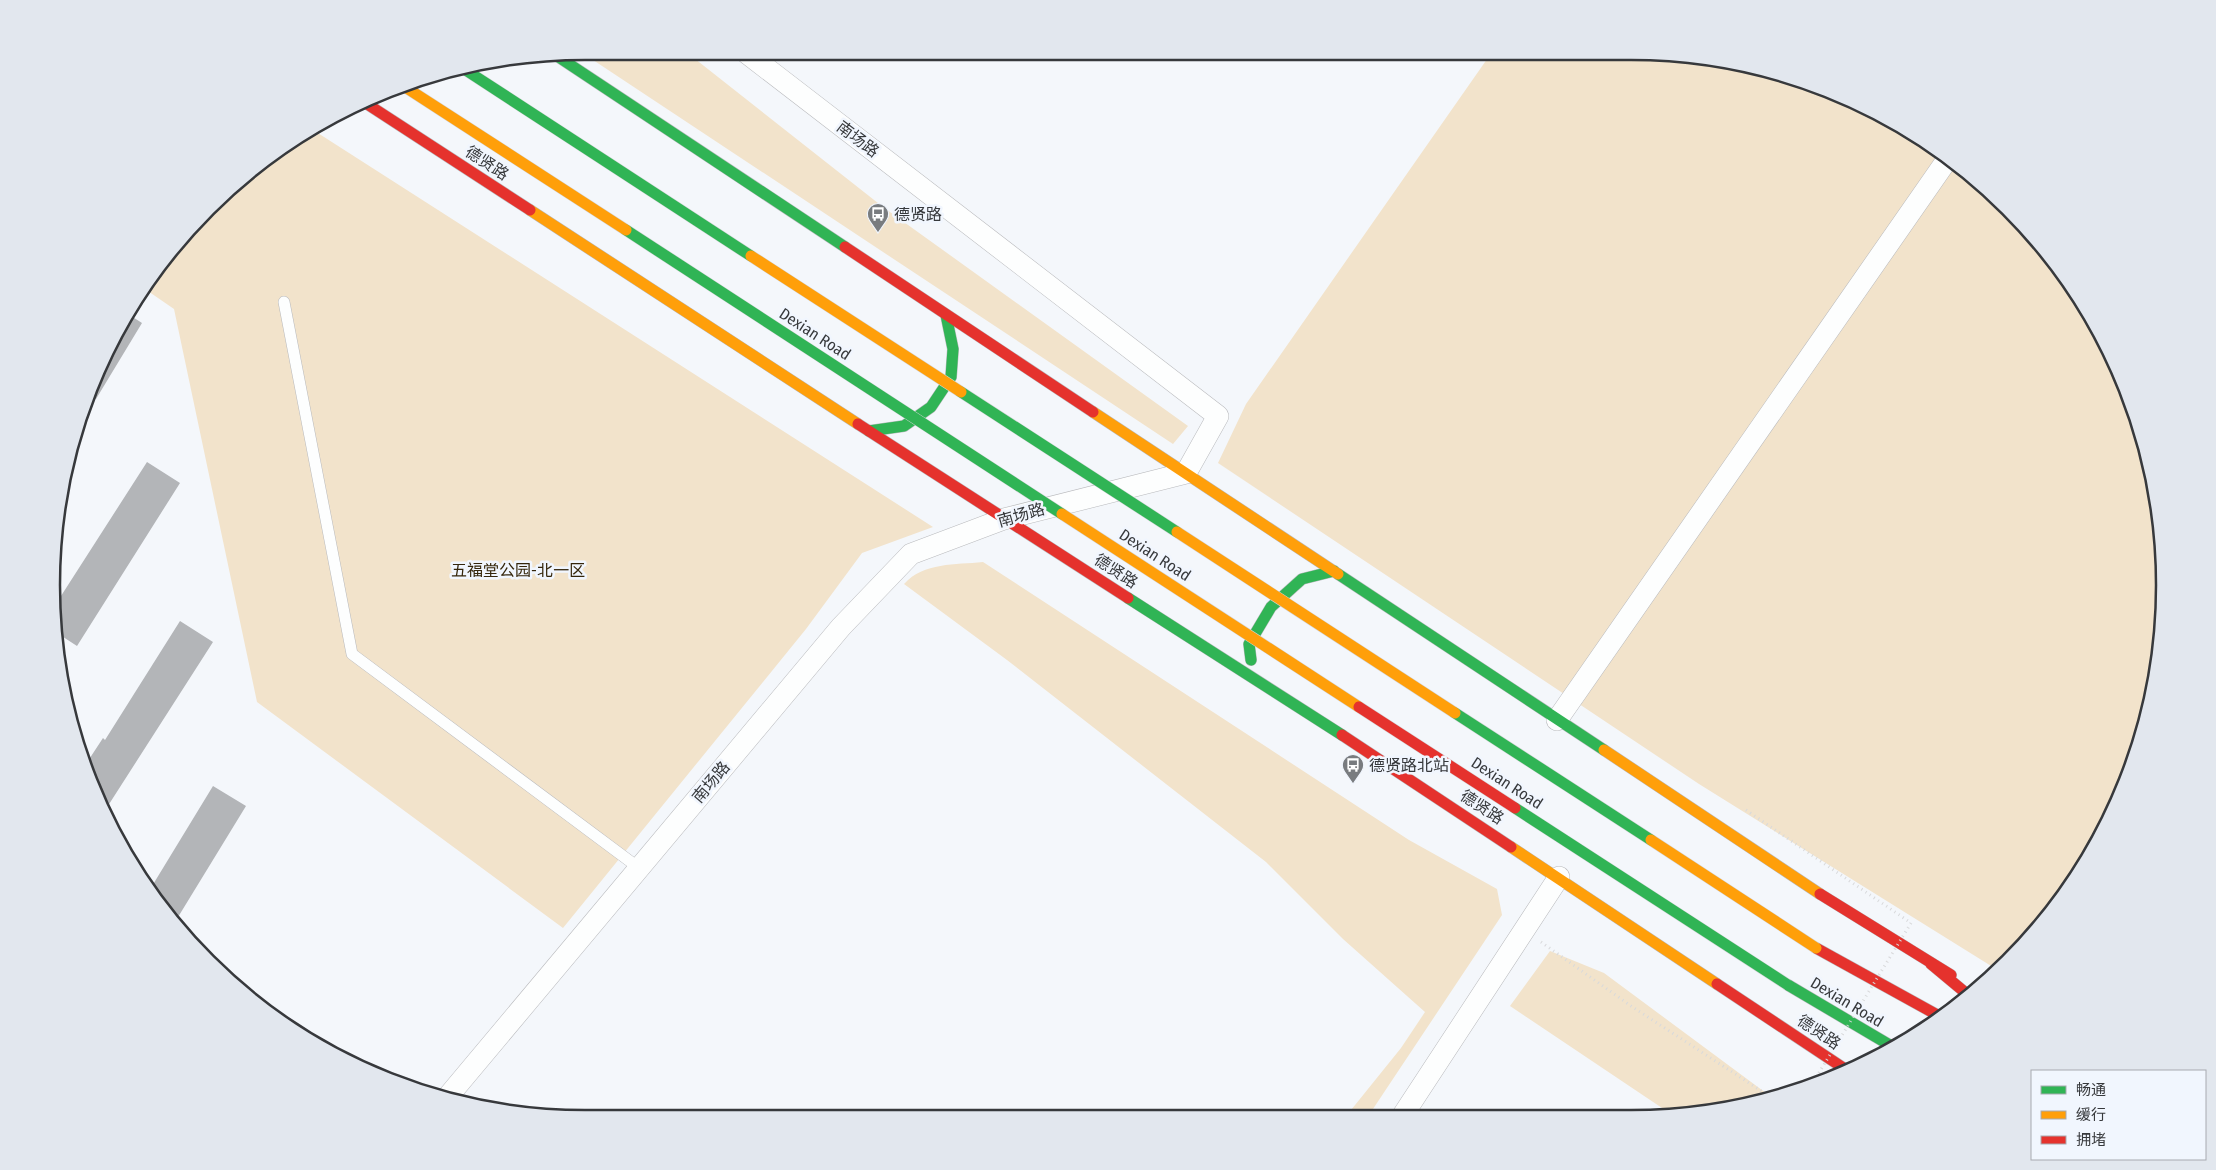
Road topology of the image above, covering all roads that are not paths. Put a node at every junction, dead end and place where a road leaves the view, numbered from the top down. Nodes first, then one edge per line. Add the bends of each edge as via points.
1 (756, 60) edge
2 (564, 61) edge
3 (470, 73) edge
4 (410, 90) edge
5 (370, 106) edge
6 (1945, 164) edge
7 (284, 302) dead end
8 (946, 315) junction
9 (869, 431) junction
10 (1186, 472) junction
11 (1004, 519) junction
12 (1334, 571) junction
13 (1254, 678) junction
14 (1557, 720) junction
15 (639, 868) junction
16 (1559, 877) junction
17 (1931, 964) junction
18 (1971, 985) edge
19 (1964, 991) edge
20 (1935, 1014) edge
21 (1887, 1044) edge
22 (1841, 1066) edge
23 (451, 1093) edge
24 (1406, 1110) edge

1 - 10 street, 南场路 via 1218,416
2 - 8 main road
3 - 20 main road, Dexian Road, bridge via 1816,948
4 - 21 main road, Dexian Road, bridge via 1788,985
5 - 9 main road, 德贤路
6 - 14 street
7 - 15 lane via 352,654
8 - 9 main road via 953,348 951,377 931,407 904,426
8 - 10 main road
9 - 11 main road, 德贤路
10 - 11 street, 南场路
10 - 12 main road
11 - 13 main road, 德贤路
11 - 15 street, 南场路 via 911,554 841,627
12 - 13 main road via 1302,579 1270,606 1249,644
12 - 14 main road
13 - 16 main road, 德贤路
14 - 17 main road
15 - 23 street, 南场路
16 - 22 main road, 德贤路
16 - 24 street
17 - 18 main road
17 - 19 main road

